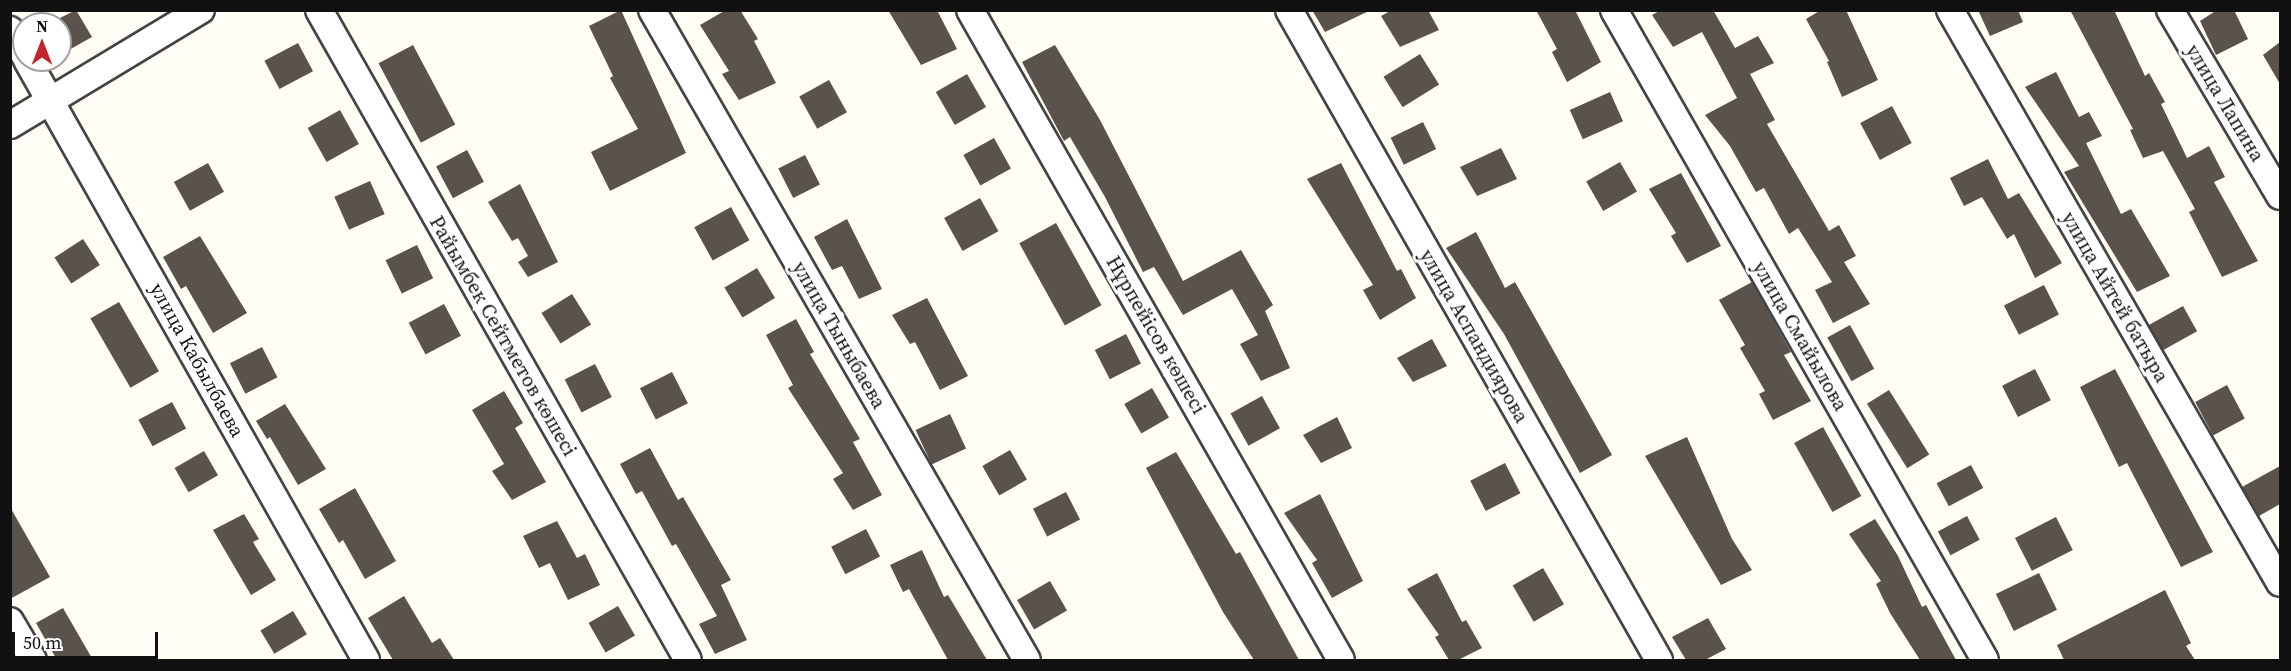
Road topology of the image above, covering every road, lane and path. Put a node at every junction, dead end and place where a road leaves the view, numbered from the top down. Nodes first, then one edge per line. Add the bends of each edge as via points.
1 (201, 10) edge
2 (319, 10) edge
3 (652, 10) edge
4 (970, 10) edge
5 (1289, 10) edge
6 (1614, 10) edge
7 (1950, 10) edge
8 (2170, 10) edge
9 (34, 72) edge
10 (50, 101) junction
11 (10, 125) edge
12 (2280, 196) edge
13 (2280, 583) edge
14 (10, 621) edge
15 (33, 660) edge
16 (366, 660) edge
17 (688, 660) edge
18 (1027, 660) edge
19 (1341, 660) edge
20 (1659, 660) edge
21 (1985, 660) edge

1 - 10 street
2 - 17 street, Райымбек Сейтметов көшесі
3 - 18 street, улица Тыныбаева
4 - 19 street, Нұрпейісов көшесі
5 - 20 street, улица Аспандиярова
6 - 21 street, улица Смайылова
7 - 13 street, улица Айтей батыра
8 - 12 street, улица Лапина
9 - 10 street, улица Кабылбаева
10 - 11 street
10 - 16 street, улица Кабылбаева
14 - 15 street

